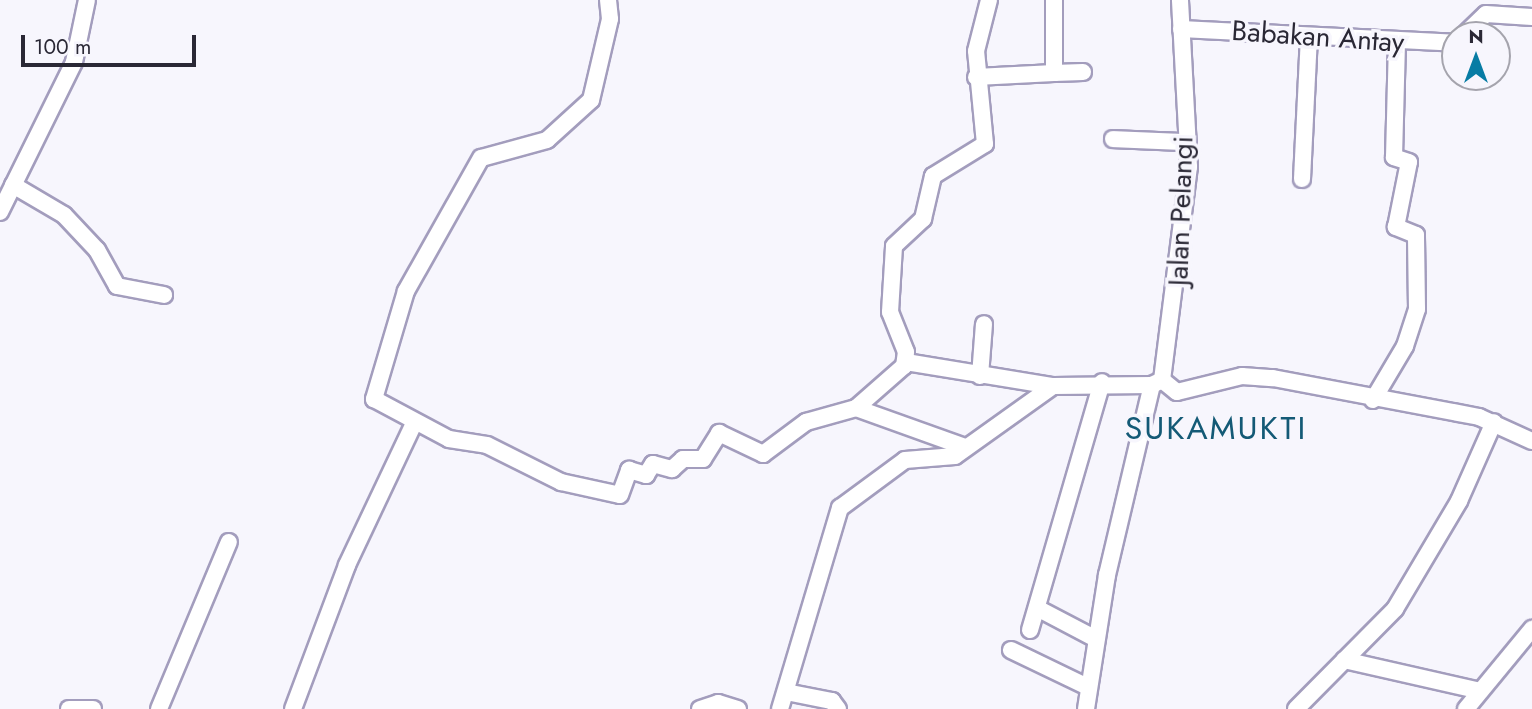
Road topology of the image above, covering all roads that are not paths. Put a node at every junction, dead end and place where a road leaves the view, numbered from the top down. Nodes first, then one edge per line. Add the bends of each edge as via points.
1 (87, 0) edge
2 (608, 0) edge
3 (989, 0) edge
4 (1054, 0) edge
5 (1180, 0) edge
6 (1532, 17) edge
7 (1479, 21) edge
8 (1181, 29) junction
9 (1309, 38) junction
10 (1397, 43) junction
11 (1441, 43) edge
12 (1083, 72) dead end
13 (1054, 73) junction
14 (976, 77) junction
15 (1113, 139) dead end
16 (1186, 142) junction
17 (1302, 179) dead end
18 (13, 185) junction
19 (0, 212) edge
20 (164, 295) dead end
21 (984, 324) dead end
22 (906, 362) junction
23 (979, 376) junction
24 (1102, 382) junction
25 (1157, 382) junction
26 (1053, 386) junction
27 (1373, 400) junction
28 (856, 408) junction
29 (1494, 422) junction
30 (414, 423) junction
31 (1532, 441) edge
32 (965, 447) junction
33 (229, 542) dead end
34 (1037, 608) junction
35 (1532, 629) edge
36 (1030, 630) dead end
37 (1096, 639) junction
38 (1011, 650) dead end
39 (1344, 660) junction
40 (1088, 687) junction
41 (1480, 691) junction
42 (786, 692) junction
43 (69, 709) edge
44 (93, 709) edge
45 (159, 709) edge
46 (293, 709) edge
47 (700, 709) edge
48 (738, 709) edge
49 (780, 709) edge
50 (838, 709) edge
51 (1086, 709) edge
52 (1296, 709) edge
53 (1466, 709) edge

1 - 18 street via 74,62
2 - 30 street via 610,19 586,108 547,140 515,153 484,154 405,291 374,399
3 - 14 street via 977,37
4 - 13 street
5 - 8 street, Jalan Pelangi
6 - 7 street via 1486,14
8 - 9 street, Babakan Antay
8 - 16 street, Jalan Pelangi
9 - 10 street, Babakan Antay
9 - 17 street
10 - 11 street, Babakan Antay
10 - 27 street via 1394,157 1409,162 1396,227 1416,235 1417,309 1405,346
12 - 13 street
13 - 14 street
14 - 22 street via 985,144 933,176 923,219 894,246 890,312
15 - 16 street
16 - 25 street, Jalan Pelangi via 1183,247
18 - 19 street
18 - 20 street via 64,215 97,250 117,286
21 - 23 street
22 - 23 street
22 - 28 street
23 - 26 street
24 - 25 street
24 - 26 street
24 - 34 street
25 - 27 street via 1177,392 1242,376 1273,378
25 - 37 street, Jalan Pelangi
26 - 32 street
27 - 29 street
28 - 30 street via 806,422 760,454 719,433 703,458 682,459 672,469 653,464 646,475 629,470 620,495 561,482 512,454 449,439
28 - 32 street
29 - 31 street
29 - 39 street via 1459,501 1395,609
30 - 46 street via 347,565
32 - 42 street via 952,457 905,460 840,508
33 - 45 street
34 - 36 street
34 - 37 street
35 - 41 street
37 - 40 street, Jalan Pelangi
38 - 40 street
39 - 41 street
39 - 52 street
40 - 51 street, Jalan Pelangi
41 - 53 street
42 - 49 street
42 - 50 street via 832,701
43 - 44 street
47 - 48 street via 718,703

